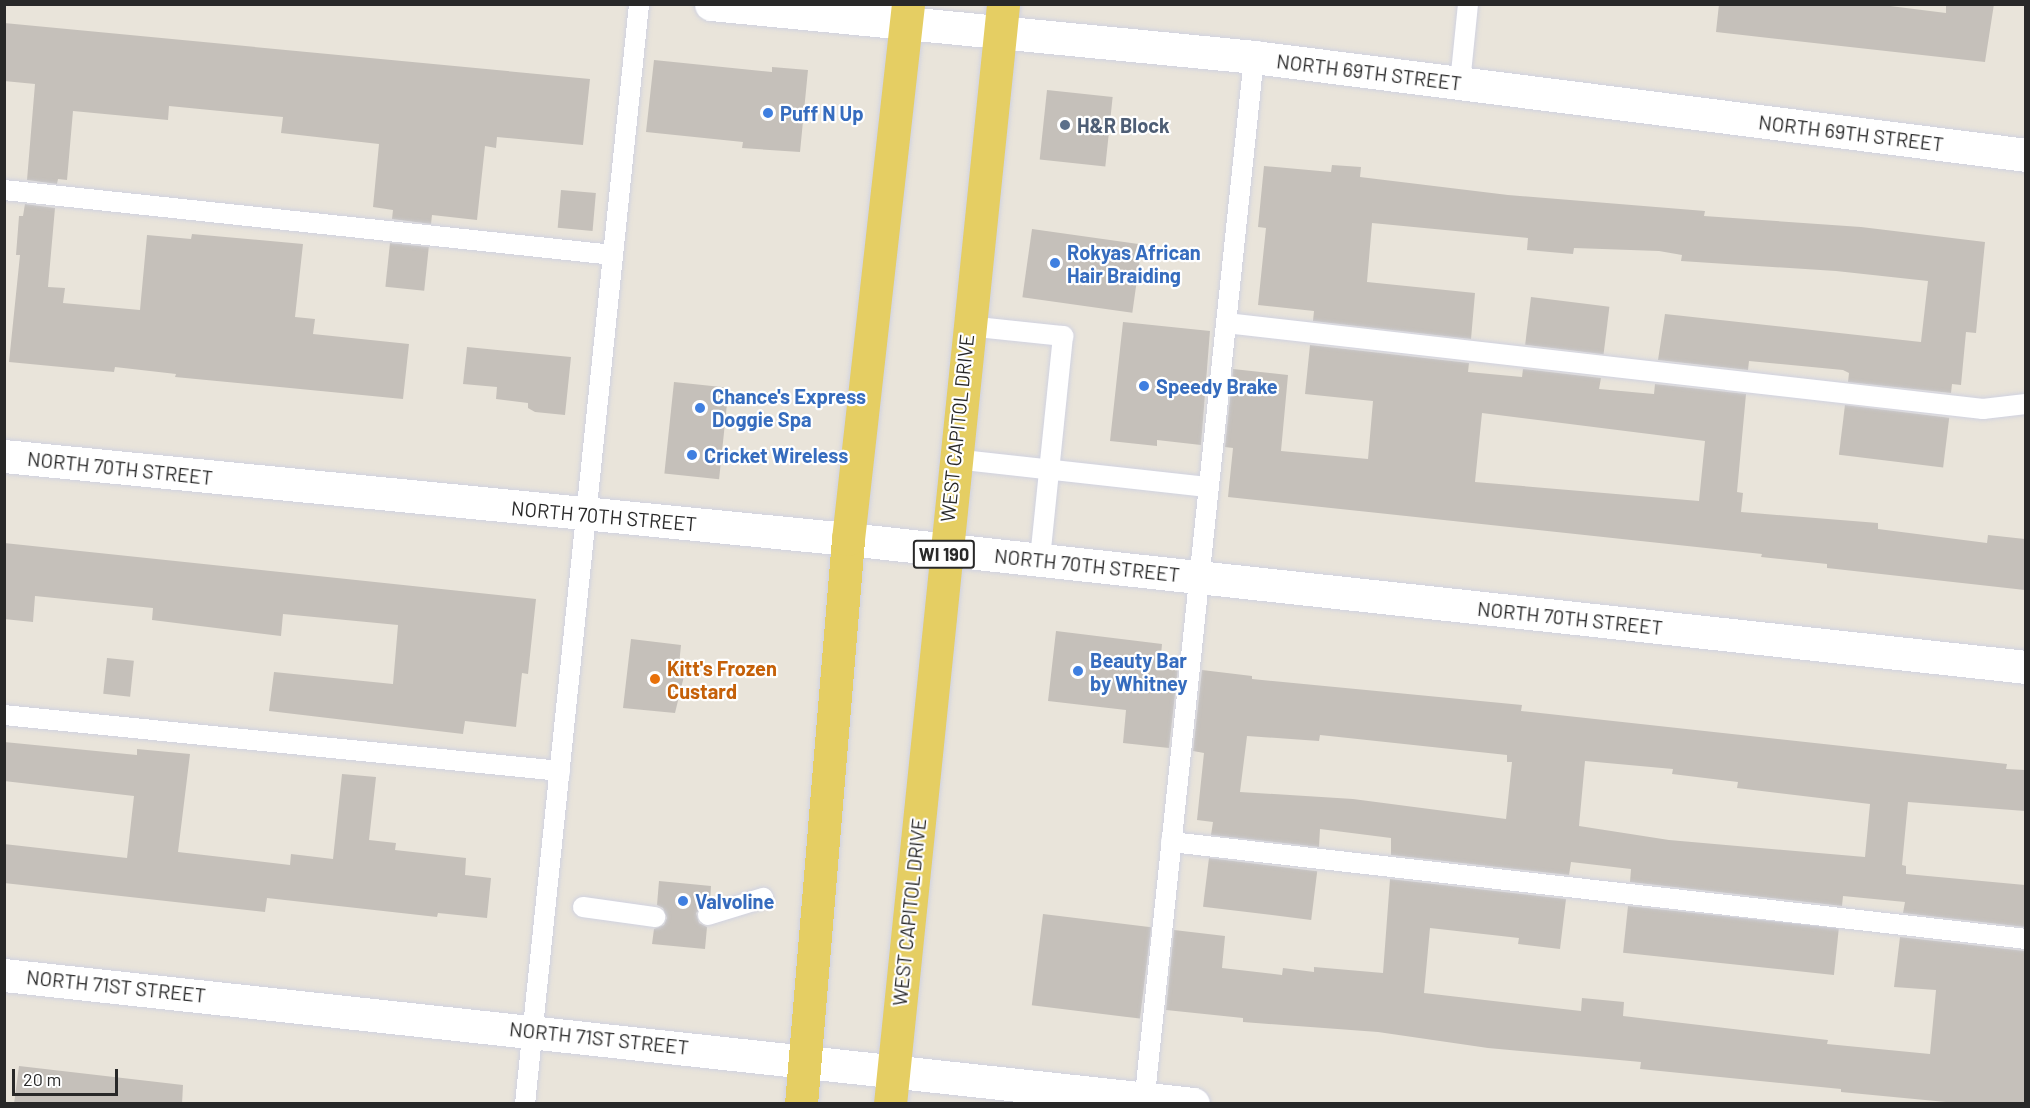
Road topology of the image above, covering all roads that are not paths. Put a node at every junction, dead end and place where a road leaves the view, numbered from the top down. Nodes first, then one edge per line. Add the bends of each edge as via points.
1 (639, 4) edge
2 (711, 4) edge
3 (1468, 4) edge
4 (907, 14) edge
5 (1001, 18) edge
6 (1254, 57) junction
7 (1460, 83) junction
8 (2025, 155) edge
9 (4, 190) edge
10 (613, 255) junction
11 (1226, 323) junction
12 (968, 326) junction
13 (2025, 404) edge
14 (4, 456) edge
15 (954, 459) junction
16 (1050, 470) junction
17 (1208, 487) junction
18 (587, 515) junction
19 (848, 538) junction
20 (944, 549) junction
21 (1040, 560) junction
22 (1198, 577) junction
23 (2025, 667) edge
24 (4, 716) edge
25 (560, 771) junction
26 (1171, 842) junction
27 (763, 898) dead end
28 (583, 907) dead end
29 (708, 915) dead end
30 (655, 916) dead end
31 (2025, 939) edge
32 (4, 975) edge
33 (532, 1031) junction
34 (806, 1060) junction
35 (893, 1071) junction
36 (1144, 1101) edge
37 (525, 1104) edge
38 (801, 1104) edge
39 (890, 1104) edge
40 (1193, 1104) edge

1 - 10 lane
2 - 4 street, NORTH 69TH STREET
3 - 7 lane
4 - 5 street, NORTH 69TH STREET
4 - 19 main road
5 - 6 street, NORTH 69TH STREET
5 - 12 main road, WEST CAPITOL DRIVE / WI 190
6 - 7 street, NORTH 69TH STREET
6 - 11 lane
7 - 8 street, NORTH 69TH STREET
9 - 10 lane
10 - 18 lane
11 - 13 lane via 1983,409
11 - 17 lane
12 - 15 main road, WEST CAPITOL DRIVE / WI 190
12 - 16 lane via 1063,336
14 - 18 street, NORTH 70TH STREET
15 - 16 lane
15 - 20 main road, WEST CAPITOL DRIVE / WI 190
16 - 17 lane
16 - 21 lane
17 - 22 lane
18 - 19 street, NORTH 70TH STREET
18 - 25 lane
19 - 20 street, NORTH 70TH STREET
19 - 34 main road
20 - 21 street, NORTH 70TH STREET
20 - 35 main road, WEST CAPITOL DRIVE / WI 190
21 - 22 street, NORTH 70TH STREET
22 - 23 street, NORTH 70TH STREET
22 - 26 lane
24 - 25 lane
25 - 33 lane
26 - 31 lane
26 - 36 lane
27 - 29 lane
28 - 30 lane
32 - 33 street, NORTH 71ST STREET
33 - 34 street, NORTH 71ST STREET
33 - 37 lane
34 - 35 street, NORTH 71ST STREET
34 - 38 main road
35 - 36 street, NORTH 71ST STREET
35 - 39 main road, WEST CAPITOL DRIVE / WI 190
36 - 40 street, NORTH 71ST STREET

